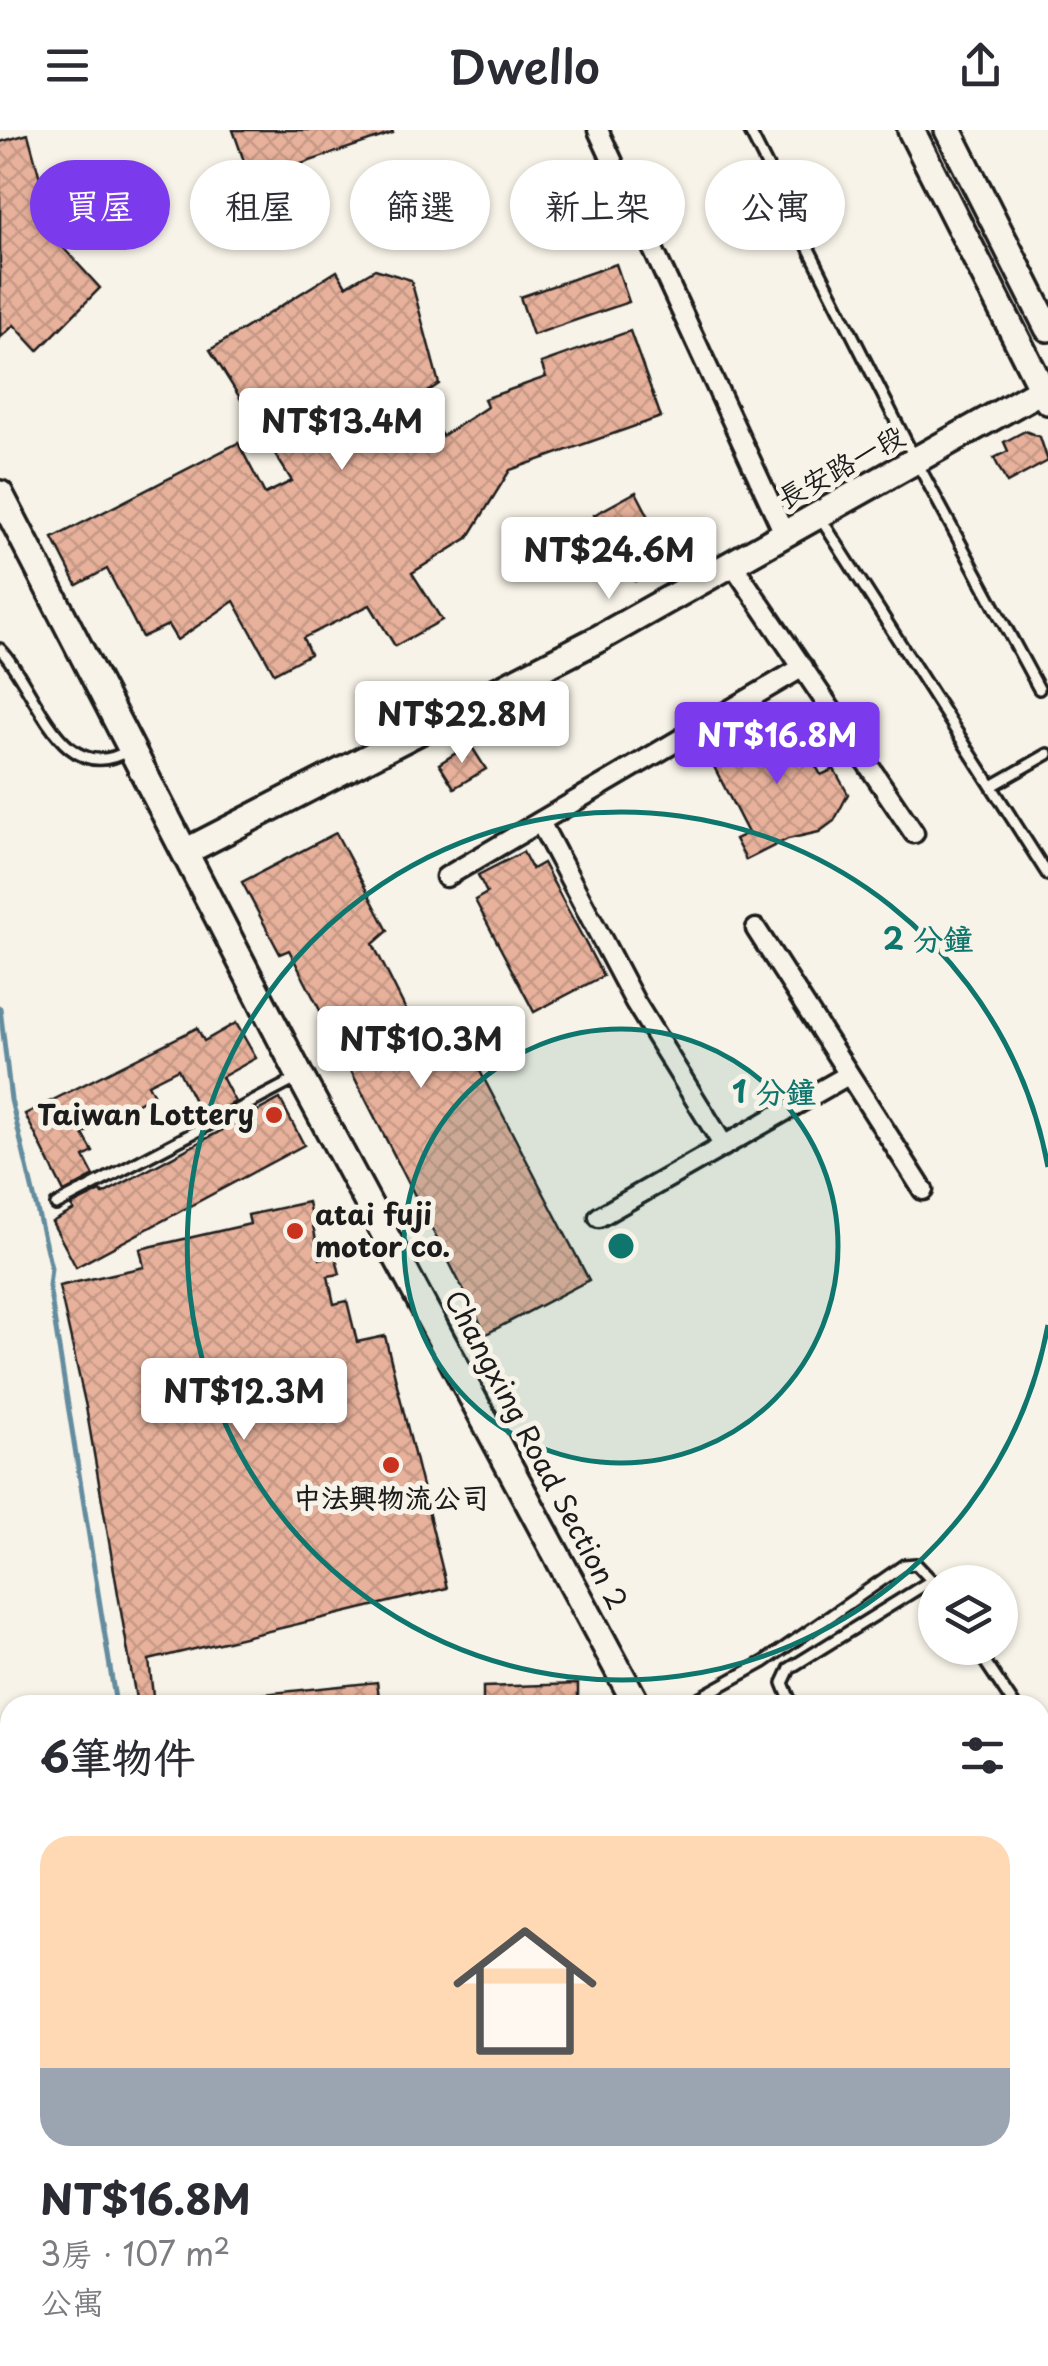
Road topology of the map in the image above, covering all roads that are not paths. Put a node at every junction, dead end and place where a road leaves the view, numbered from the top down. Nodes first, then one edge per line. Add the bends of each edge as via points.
1 (598, 130) edge
2 (749, 130) edge
3 (911, 130) edge
4 (948, 130) edge
5 (1048, 328) edge
6 (1046, 392) edge
7 (915, 460) junction
8 (0, 494) edge
9 (818, 514) junction
10 (784, 533) junction
11 (732, 562) junction
12 (0, 650) edge
13 (803, 667) junction
14 (1039, 689) dead end
15 (128, 750) junction
16 (1048, 754) edge
17 (992, 786) junction
18 (540, 822) junction
19 (914, 833) dead end
20 (186, 852) junction
21 (446, 876) dead end
22 (1048, 876) edge
23 (756, 929) dead end
24 (848, 1075) junction
25 (300, 1076) junction
26 (724, 1146) junction
27 (923, 1190) dead end
28 (56, 1205) dead end
29 (599, 1217) dead end
30 (918, 1566) edge
31 (918, 1592) edge
32 (987, 1665) edge
33 (633, 1695) edge
34 (704, 1695) edge
35 (788, 1695) edge
36 (1007, 1695) edge

1 - 10 street
2 - 7 lane
3 - 6 street
4 - 5 street
6 - 7 street, 長安路一段
7 - 9 street, 長安路一段
7 - 14 lane
8 - 15 street, Changxing Road Section 2
9 - 10 street, 長安路一段
9 - 17 lane
10 - 11 street, 長安路一段
11 - 13 street
11 - 20 street, 長安路一段 via 598,640
12 - 15 lane via 16,666 55,738 84,756 111,760
13 - 18 street
13 - 19 street
15 - 20 street, Changxing Road Section 2
16 - 17 lane
17 - 22 lane
18 - 21 street
18 - 26 street via 636,1002
20 - 25 street, Changxing Road Section 2
23 - 24 street
24 - 26 street
24 - 27 street
25 - 28 lane
25 - 33 street, Changxing Road Section 2
26 - 29 street
30 - 34 lane via 904,1565
31 - 35 lane via 790,1668 783,1683
32 - 36 lane

